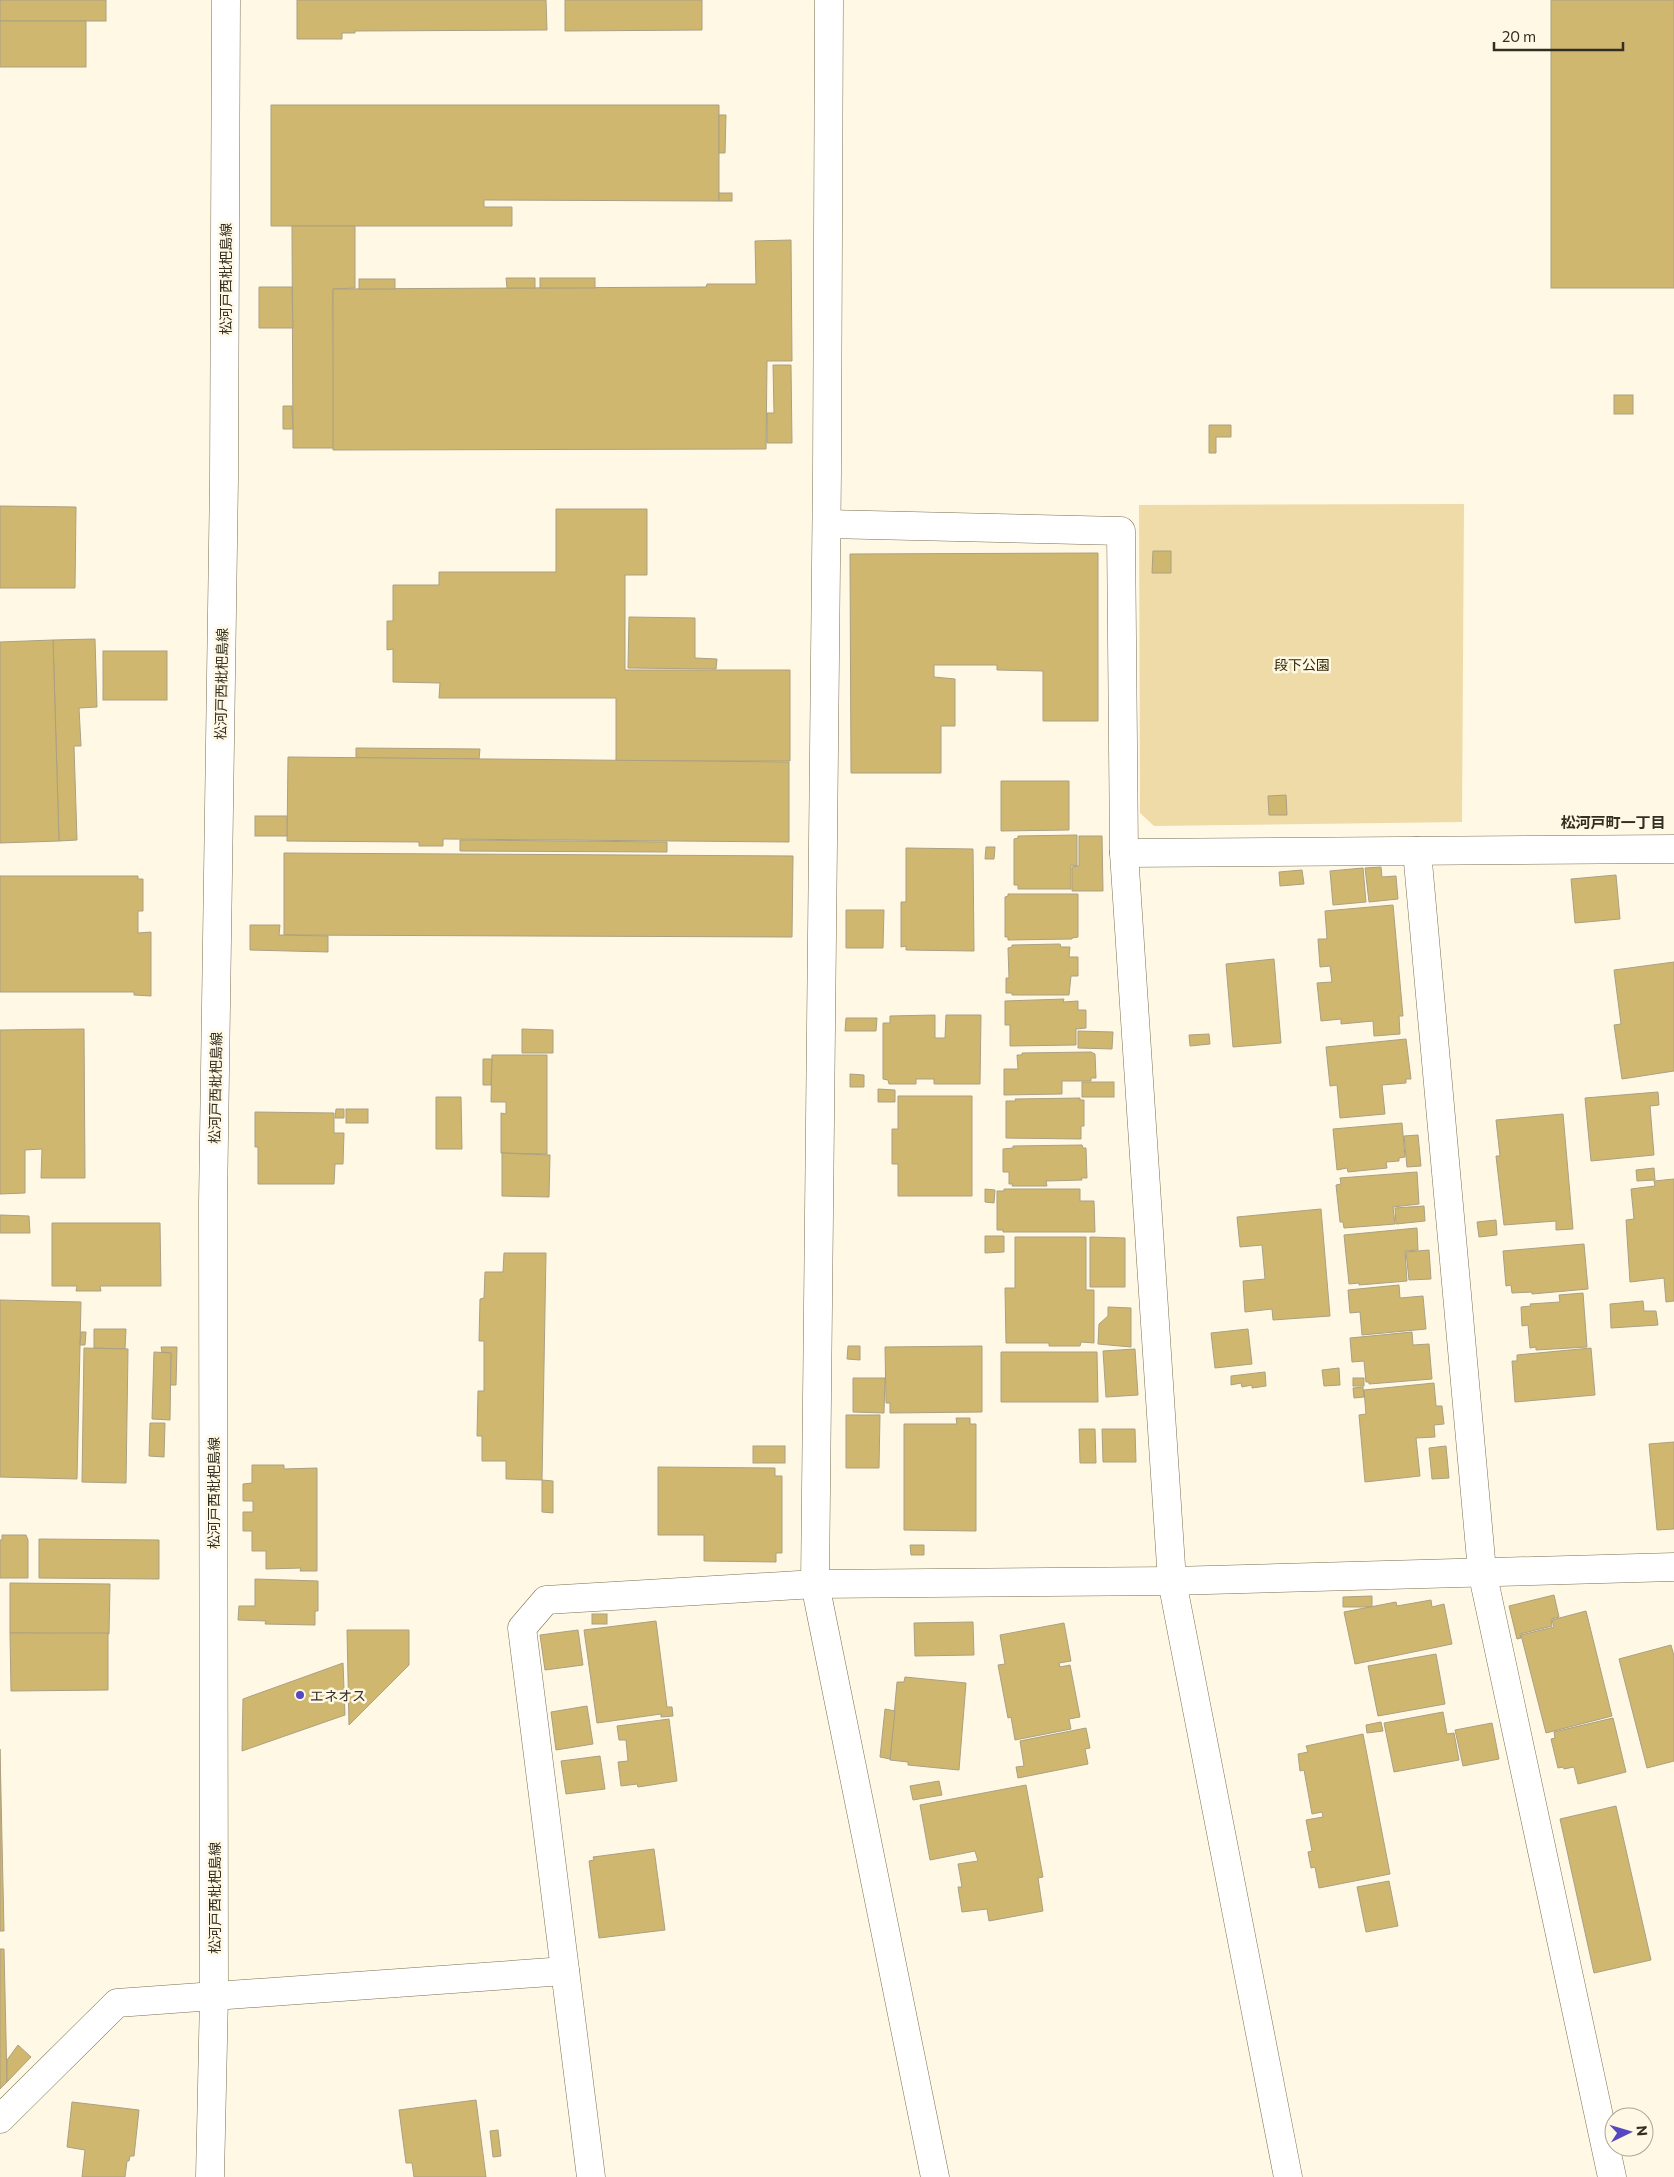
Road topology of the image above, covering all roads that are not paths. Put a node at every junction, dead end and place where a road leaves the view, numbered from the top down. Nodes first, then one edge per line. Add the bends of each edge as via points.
1 (226, 0) edge
2 (829, 0) edge
3 (827, 524) junction
4 (1674, 849) edge
5 (1417, 851) junction
6 (1124, 853) junction
7 (1674, 1567) edge
8 (1482, 1572) junction
9 (1172, 1581) junction
10 (815, 1584) junction
11 (565, 1972) junction
12 (214, 1996) junction
13 (0, 2119) edge
14 (210, 2177) edge
15 (591, 2177) edge
16 (935, 2177) edge
17 (1288, 2177) edge
18 (1612, 2177) edge

1 - 12 street, 松河戸西枇杷島線 via 224,479 213,1203
2 - 3 street
3 - 6 street via 1121,531
3 - 10 street
4 - 5 street
5 - 6 street
5 - 8 street
6 - 9 street
7 - 8 street
8 - 9 street
8 - 18 street
9 - 10 street
9 - 17 street
10 - 11 street via 546,1600 522,1628
10 - 16 street
11 - 12 street
11 - 15 street
12 - 13 street via 117,2003
12 - 14 street, 松河戸西枇杷島線

